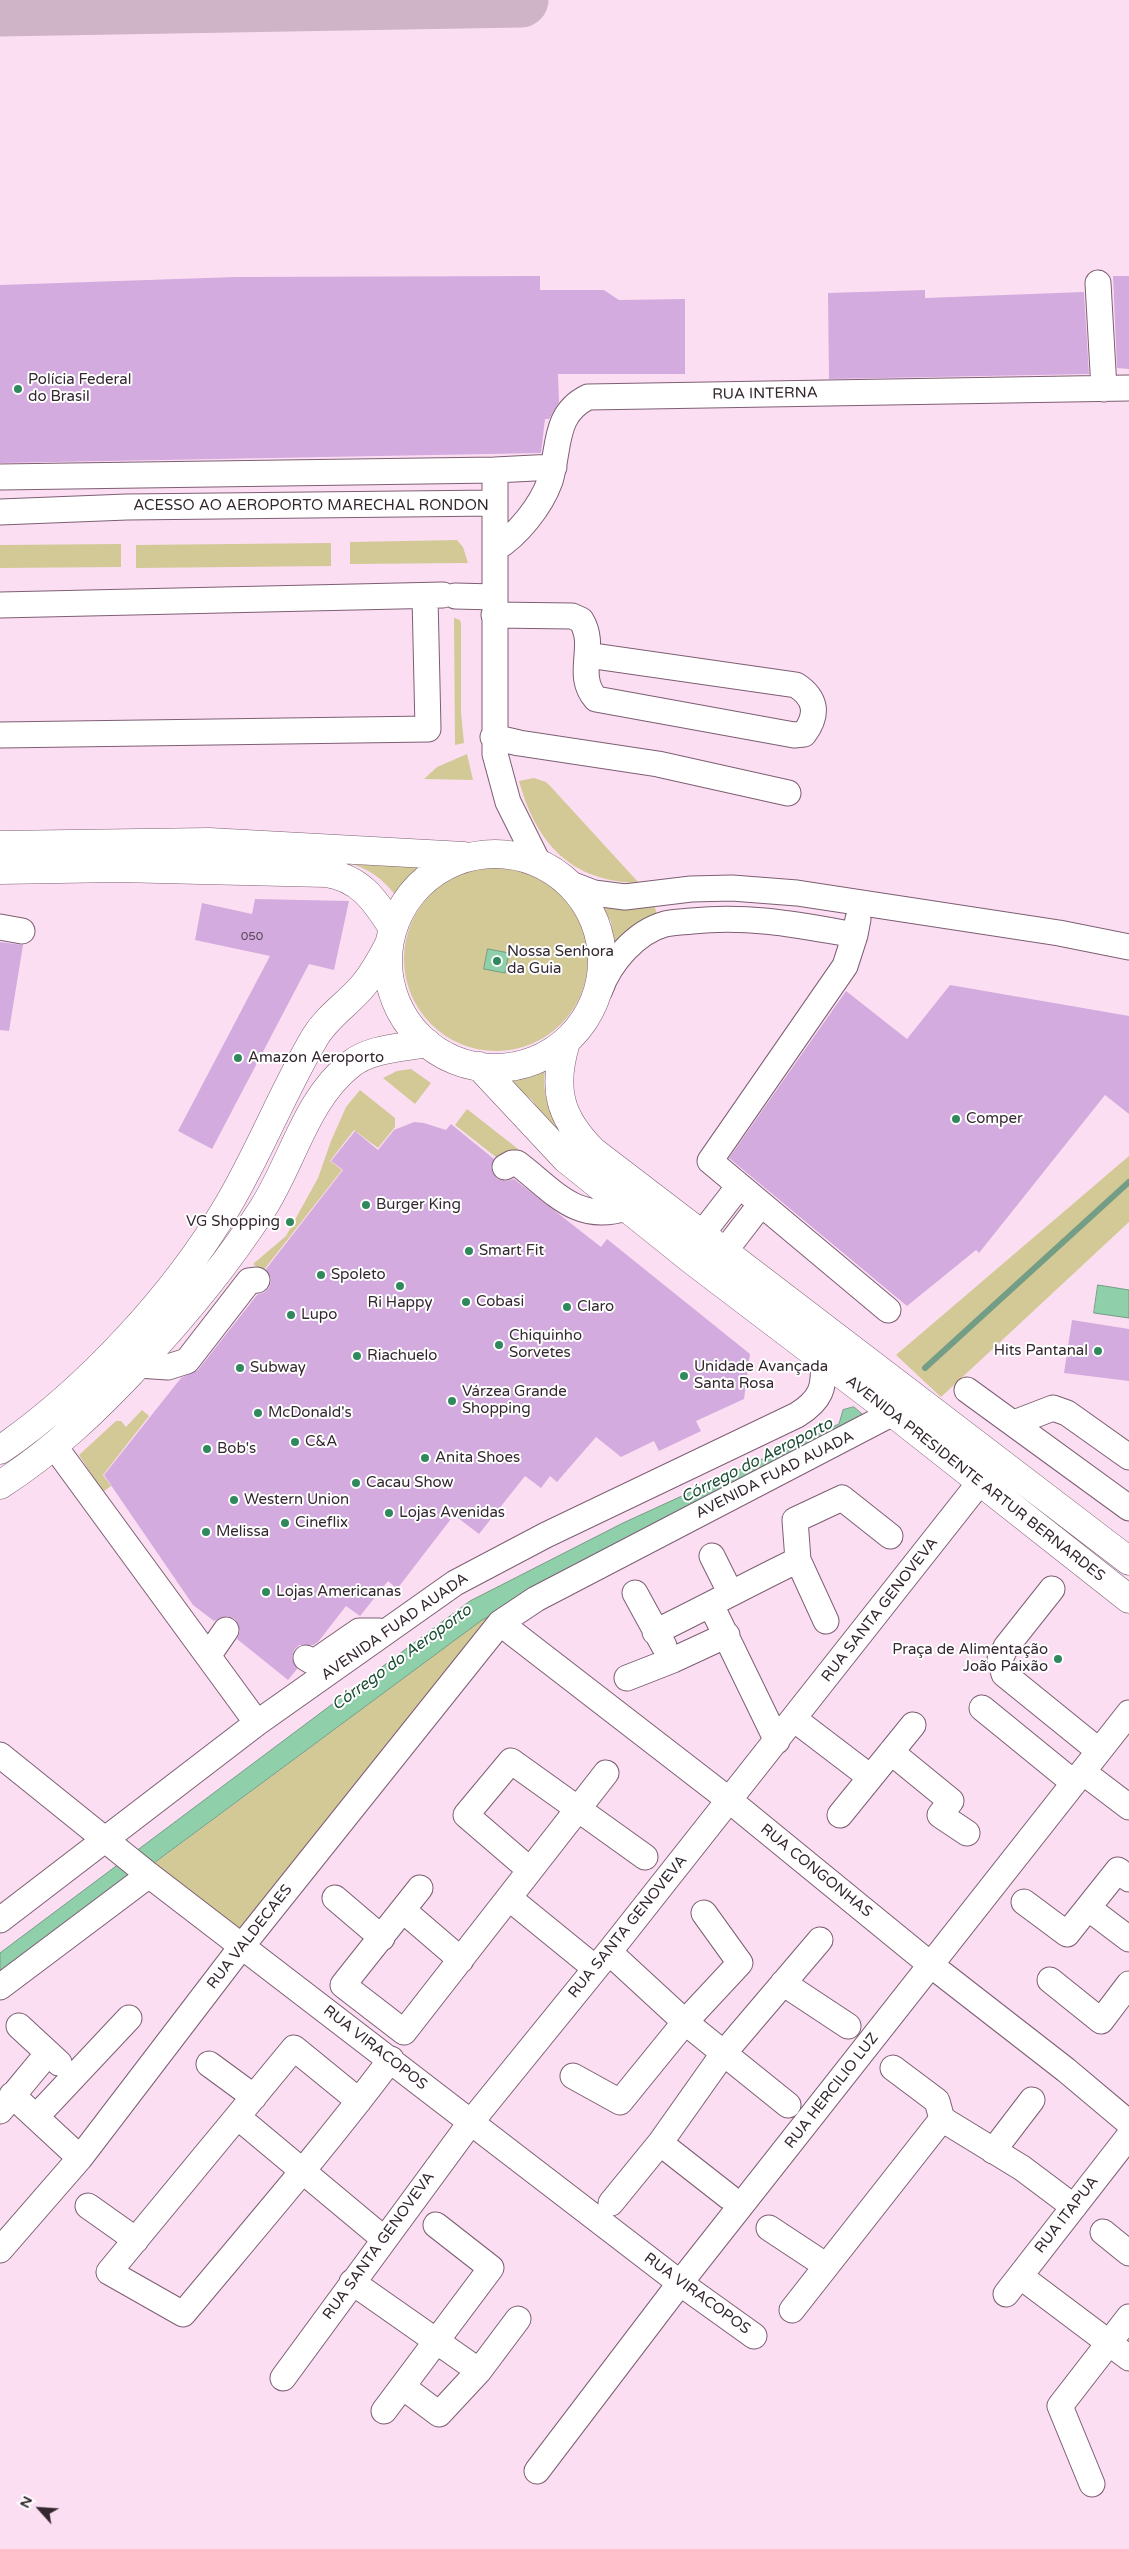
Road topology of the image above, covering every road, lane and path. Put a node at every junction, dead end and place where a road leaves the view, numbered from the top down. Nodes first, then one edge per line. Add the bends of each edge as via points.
1 (1098, 283) dead end
2 (1129, 388) edge
3 (1104, 389) junction
4 (554, 467) junction
5 (494, 470) junction
6 (0, 477) edge
7 (494, 503) junction
8 (0, 512) edge
9 (495, 549) junction
10 (441, 596) junction
11 (0, 605) edge
12 (494, 606) junction
13 (587, 655) junction
14 (0, 735) edge
15 (493, 736) junction
16 (788, 793) dead end
17 (0, 846) edge
18 (470, 857) junction
19 (539, 864) junction
20 (0, 871) edge
21 (568, 883) junction
22 (862, 902) junction
23 (855, 935) junction
24 (390, 937) junction
25 (1129, 947) edge
26 (600, 990) junction
27 (566, 1042) junction
28 (427, 1043) junction
29 (479, 1066) junction
30 (505, 1167) dead end
31 (739, 1186) junction
32 (760, 1204) junction
33 (626, 1208) junction
34 (701, 1235) junction
35 (724, 1252) junction
36 (257, 1280) dead end
37 (888, 1310) dead end
38 (823, 1360) junction
39 (138, 1365) junction
40 (967, 1390) dead end
41 (893, 1413) junction
42 (1014, 1423) junction
43 (55, 1447) junction
44 (0, 1450) edge
45 (1129, 1457) edge
46 (980, 1482) junction
47 (0, 1485) edge
48 (1129, 1508) edge
49 (890, 1536) dead end
50 (712, 1556) dead end
51 (798, 1560) junction
52 (1129, 1561) edge
53 (1052, 1589) dead end
54 (635, 1593) dead end
55 (720, 1599) junction
56 (1129, 1599) edge
57 (826, 1621) dead end
58 (500, 1623) junction
59 (226, 1630) dead end
60 (655, 1632) junction
61 (384, 1633) junction
62 (726, 1635) junction
63 (208, 1656) junction
64 (306, 1658) dead end
65 (673, 1660) junction
66 (627, 1678) dead end
67 (982, 1708) dead end
68 (1129, 1714) edge
69 (794, 1719) junction
70 (257, 1723) junction
71 (913, 1725) dead end
72 (777, 1740) junction
73 (890, 1752) junction
74 (1099, 1752) junction
75 (0, 1754) edge
76 (606, 1773) dead end
77 (870, 1777) junction
78 (1079, 1777) junction
79 (729, 1800) junction
80 (1129, 1807) edge
81 (578, 1808) junction
82 (840, 1815) dead end
83 (967, 1833) dead end
84 (113, 1846) junction
85 (645, 1856) dead end
86 (530, 1870) junction
87 (149, 1875) junction
88 (1129, 1879) edge
89 (420, 1888) dead end
90 (335, 1898) dead end
91 (509, 1898) junction
92 (1024, 1902) dead end
93 (1088, 1908) junction
94 (404, 1911) junction
95 (704, 1913) dead end
96 (0, 1920) edge
97 (382, 1938) junction
98 (820, 1940) dead end
99 (1129, 1940) edge
100 (242, 1946) junction
101 (461, 1960) junction
102 (602, 1960) junction
103 (931, 1965) junction
104 (1050, 1980) dead end
105 (783, 1983) junction
106 (1128, 1986) edge
107 (0, 1987) edge
108 (129, 2018) dead end
109 (685, 2022) junction
110 (19, 2026) dead end
111 (848, 2026) dead end
112 (48, 2053) junction
113 (723, 2054) junction
114 (391, 2059) junction
115 (210, 2064) dead end
116 (893, 2068) dead end
117 (74, 2076) junction
118 (573, 2076) dead end
119 (254, 2097) junction
120 (1032, 2100) dead end
121 (359, 2101) junction
122 (6, 2103) edge
123 (788, 2105) dead end
124 (36, 2117) junction
125 (239, 2118) junction
126 (942, 2119) junction
127 (470, 2122) junction
128 (1129, 2123) edge
129 (1129, 2136) edge
130 (660, 2143) junction
131 (993, 2151) junction
132 (80, 2158) junction
133 (302, 2171) junction
134 (729, 2197) dead end
135 (611, 2203) dead end
136 (88, 2206) dead end
137 (1074, 2207) junction
138 (436, 2225) dead end
139 (769, 2228) dead end
140 (1103, 2232) dead end
141 (384, 2239) junction
142 (136, 2240) junction
143 (0, 2250) edge
144 (1129, 2253) edge
145 (825, 2265) junction
146 (352, 2282) junction
147 (680, 2283) junction
148 (792, 2310) dead end
149 (1129, 2317) edge
150 (518, 2319) dead end
151 (754, 2336) dead end
152 (435, 2340) junction
153 (1120, 2350) edge
154 (479, 2371) junction
155 (283, 2378) dead end
156 (403, 2387) junction
157 (384, 2410) dead end
158 (537, 2471) dead end
159 (1092, 2484) dead end

1 - 3 street
2 - 3 street, RUA INTERNA
3 - 4 street, RUA INTERNA via 588,397 575,403 568,411 558,438
4 - 5 street
4 - 9 street, RUA INTERNA via 542,498 510,539
5 - 6 street
5 - 7 street
7 - 8 street, ACESSO AO AEROPORTO MARECHAL RONDON via 127,507
7 - 9 street, ACESSO AO AEROPORTO MARECHAL RONDON
9 - 12 street, ACESSO AO AEROPORTO MARECHAL RONDON
10 - 11 street
10 - 12 street
10 - 14 street via 428,729
12 - 13 street via 572,616 581,620 589,639
12 - 15 street, ACESSO AO AEROPORTO MARECHAL RONDON
13 - 13 street via 586,680 596,699 794,735 804,734 811,725 812,702 808,692 796,685
15 - 16 street via 519,743 658,764
15 - 19 street, ACESSO AO AEROPORTO MARECHAL RONDON via 508,802
17 - 18 main road via 209,842
18 - 19 main road via 505,855
18 - 24 main road via 438,870 419,884 400,905
19 - 21 main road
20 - 24 main road via 118,868 326,873 347,878 367,891 377,902
21 - 22 street via 579,889 624,897 732,888 797,892
21 - 26 main road via 586,905 598,932 603,955
22 - 23 street
22 - 25 street via 1059,932
23 - 26 street via 785,923 727,918 665,924 642,936 626,950 609,969
23 - 31 street via 844,966 710,1161
24 - 28 main road via 388,973 394,996 407,1022
24 - 44 main road via 368,979 321,1028 228,1206 182,1272 135,1328 74,1391
26 - 27 main road via 589,1015
27 - 29 main road via 526,1064 502,1068
27 - 34 main road, AVENIDA PRESIDENTE ARTUR BERNARDES via 560,1065 559,1091 564,1114 574,1129 593,1152
28 - 29 main road via 457,1060
28 - 39 main road via 364,1056 338,1076 323,1093 264,1206 242,1240 192,1307
29 - 33 main road, AVENIDA PRESIDENTE ARTUR BERNARDES via 566,1159
30 - 33 street via 517,1164 582,1210 606,1213
31 - 32 street
31 - 34 street
32 - 35 street
32 - 37 street
33 - 38 main road, AVENIDA PRESIDENTE ARTUR BERNARDES
34 - 35 main road, AVENIDA PRESIDENTE ARTUR BERNARDES
35 - 52 main road, AVENIDA PRESIDENTE ARTUR BERNARDES
36 - 39 street via 250,1281 187,1361 168,1367
38 - 41 main road, AVENIDA PRESIDENTE ARTUR BERNARDES
38 - 61 street, AVENIDA FUAD AUADA via 821,1391 812,1406 455,1582
39 - 43 main road
40 - 42 street
41 - 46 main road, AVENIDA PRESIDENTE ARTUR BERNARDES
41 - 58 street, AVENIDA FUAD AUADA via 536,1599
42 - 45 street via 1053,1408 1060,1410 1081,1421
42 - 48 street
43 - 47 main road
43 - 63 street
46 - 56 main road, AVENIDA PRESIDENTE ARTUR BERNARDES
46 - 69 street, RUA SANTA GENOVEVA
49 - 51 street via 842,1498 795,1520
50 - 55 street
51 - 55 street
51 - 57 street
53 - 74 street via 1006,1647 1000,1659 1004,1674
54 - 60 street
55 - 60 street
55 - 62 street
58 - 79 street, RUA CONGONHAS
58 - 100 street, RUA VALDECAES
59 - 63 street
60 - 65 street
61 - 64 street via 359,1631 317,1660
61 - 70 street, AVENIDA FUAD AUADA
62 - 65 street
62 - 72 street
63 - 70 street
65 - 66 street
67 - 78 street
68 - 74 street, RUA HERCILIO LUZ
69 - 72 street, RUA SANTA GENOVEVA
69 - 77 street
70 - 84 street, AVENIDA FUAD AUADA
71 - 73 street
72 - 79 street, RUA SANTA GENOVEVA
73 - 77 street
73 - 83 street via 951,1801 940,1815
74 - 78 street, RUA HERCILIO LUZ
75 - 84 street, RUA VIRACOPOS
76 - 81 street
77 - 82 street
78 - 80 street
78 - 103 street, RUA HERCILIO LUZ
79 - 102 street, RUA SANTA GENOVEVA
79 - 103 street, RUA CONGONHAS
81 - 85 street
81 - 86 street
81 - 86 street via 511,1761 466,1816
84 - 87 street, RUA VIRACOPOS
84 - 96 street, AVENIDA FUAD AUADA
86 - 91 street
87 - 100 street, RUA VIRACOPOS
87 - 107 street
88 - 93 street via 1118,1870
89 - 94 street
90 - 97 street
91 - 101 street
91 - 102 street
92 - 93 street via 1067,1934
93 - 99 street
94 - 97 street
94 - 101 street
95 - 109 street via 740,1963
97 - 101 street via 343,1985 404,2032
98 - 105 street
100 - 114 street, RUA VIRACOPOS
100 - 132 street, RUA VALDECAES
102 - 109 street
102 - 127 street, RUA SANTA GENOVEVA
103 - 128 street, RUA CONGONHAS
103 - 147 street, RUA HERCILIO LUZ
104 - 106 street via 1102,2021
105 - 111 street
105 - 113 street
108 - 117 street
109 - 113 street
109 - 118 street via 620,2102
110 - 112 street
112 - 117 street
112 - 122 street
113 - 123 street
113 - 130 street
114 - 121 street
114 - 127 street, RUA VIRACOPOS
115 - 119 street
116 - 126 street via 937,2101
117 - 124 street
119 - 121 street via 294,2048
119 - 125 street
120 - 131 street
121 - 133 street
122 - 124 street
124 - 132 street
125 - 133 street
125 - 142 street
126 - 131 street
126 - 145 street
127 - 141 street, RUA SANTA GENOVEVA
127 - 147 street, RUA VIRACOPOS
129 - 137 street, RUA ITAPUA
130 - 134 street
130 - 135 street
131 - 137 street via 1022,2168
132 - 143 street, RUA VALDECAES
133 - 141 street
133 - 142 street via 182,2314 110,2272
136 - 142 street
137 - 153 street, RUA ITAPUA via 1013,2285
138 - 152 street via 490,2268
139 - 145 street
140 - 144 street
141 - 146 street, RUA SANTA GENOVEVA
145 - 148 street
146 - 152 street
146 - 155 street, RUA SANTA GENOVEVA
147 - 151 street, RUA VIRACOPOS
147 - 158 street, RUA HERCILIO LUZ
149 - 153 street
150 - 154 street
152 - 154 street
152 - 156 street
153 - 159 street via 1060,2406
154 - 156 street via 440,2414
156 - 157 street

